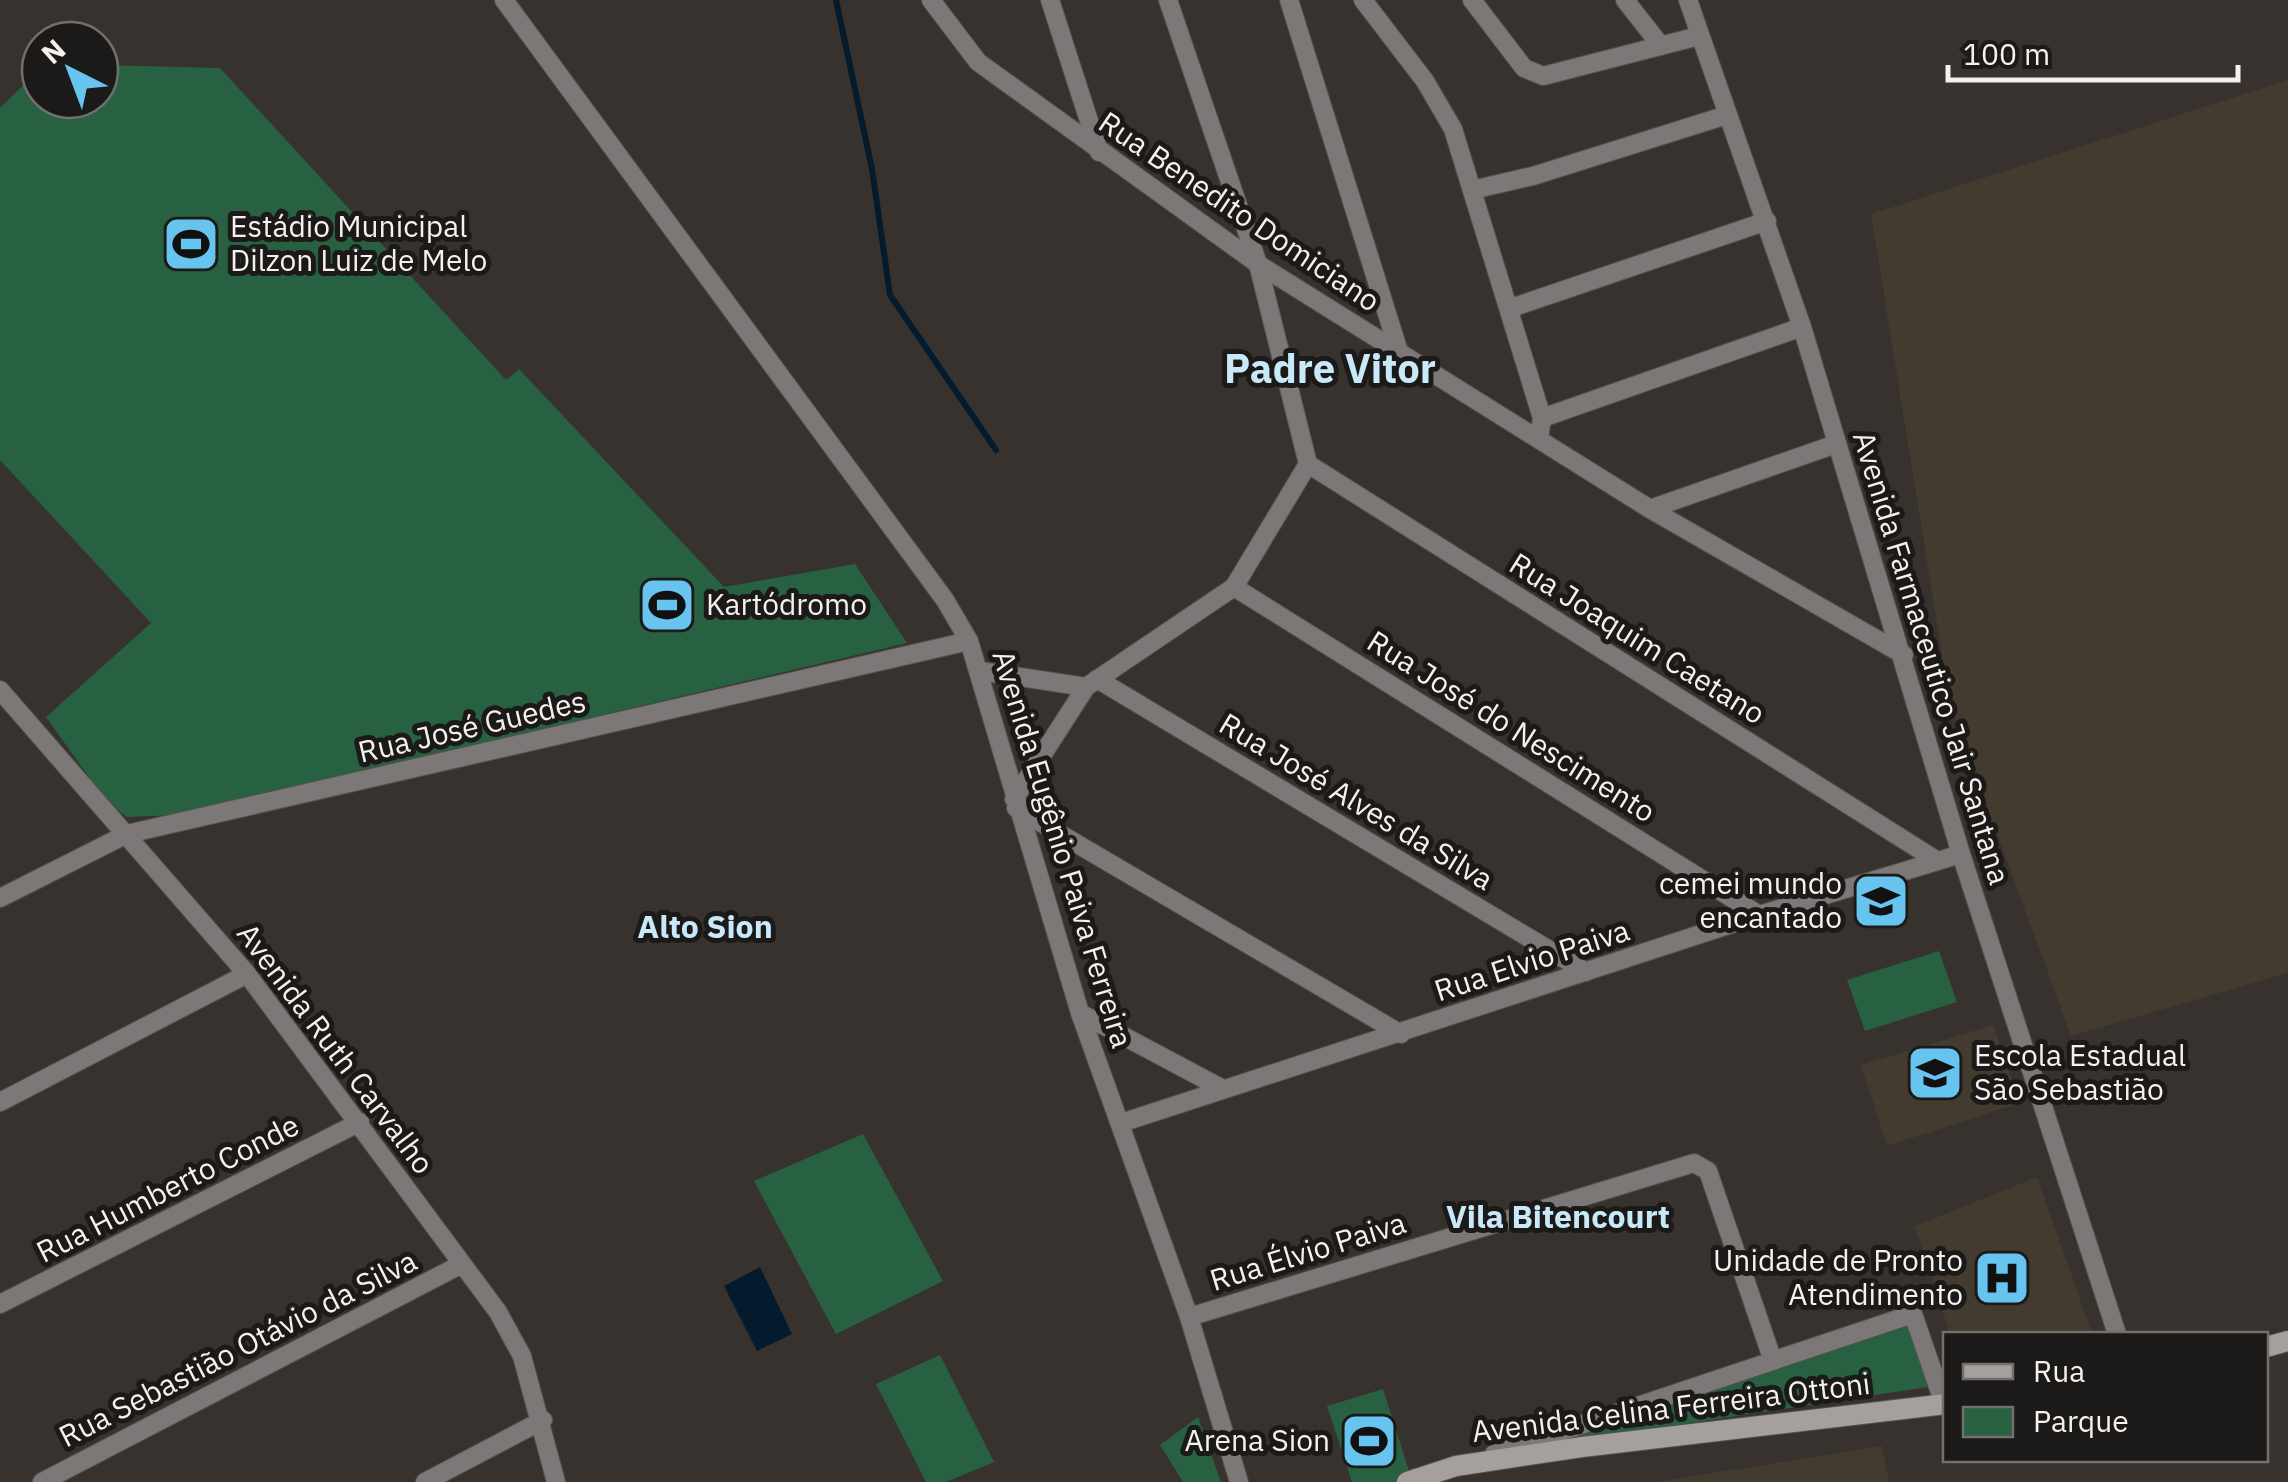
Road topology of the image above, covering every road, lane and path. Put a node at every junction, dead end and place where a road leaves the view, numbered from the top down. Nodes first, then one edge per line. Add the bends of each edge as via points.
1 (504, 0) edge
2 (930, 0) edge
3 (1050, 0) edge
4 (1168, 0) edge
5 (1289, 0) edge
6 (1363, 0) edge
7 (1472, 0) edge
8 (1625, 0) edge
9 (1688, 0) edge
10 (1699, 36) junction
11 (1661, 46) junction
12 (1727, 115) junction
13 (1100, 153) junction
14 (1472, 190) junction
15 (1767, 221) junction
16 (1258, 264) junction
17 (1511, 308) junction
18 (1802, 327) junction
19 (1399, 352) junction
20 (1542, 418) junction
21 (1539, 439) junction
22 (1836, 444) junction
23 (1308, 464) junction
24 (1650, 509) junction
25 (1234, 587) junction
26 (969, 641) junction
27 (1904, 655) junction
28 (980, 671) junction
29 (1092, 683) junction
30 (0, 690) edge
31 (1015, 803) junction
32 (127, 834) junction
33 (1961, 854) junction
34 (1936, 860) junction
35 (0, 898) edge
36 (1759, 915) junction
37 (1586, 972) junction
38 (247, 974) junction
39 (1080, 1013) junction
40 (1401, 1034) junction
41 (1222, 1089) junction
42 (0, 1102) edge
43 (360, 1122) junction
44 (1120, 1123) junction
45 (460, 1265) junction
46 (0, 1304) edge
47 (1189, 1316) junction
48 (2117, 1332) edge
49 (1773, 1361) junction
50 (1943, 1398) edge
51 (1943, 1404) edge
52 (542, 1420) junction
53 (1456, 1466) junction
54 (42, 1482) edge
55 (425, 1482) edge
56 (556, 1482) edge
57 (1239, 1482) edge
58 (1407, 1482) edge

1 - 26 street, Avenida Eugênio Paiva Ferreira
2 - 13 street, Rua Benedito Domiciano via 978,62
3 - 13 street
4 - 16 street
5 - 19 street
6 - 14 street via 1443,107
7 - 11 street via 1533,75
8 - 11 street
9 - 10 street, Avenida Farmaceutico Jair Santana
10 - 11 street
10 - 12 street, Avenida Farmaceutico Jair Santana
12 - 14 street
12 - 15 street, Avenida Farmaceutico Jair Santana
13 - 16 street, Rua Benedito Domiciano
14 - 17 street
15 - 17 street
15 - 18 street, Avenida Farmaceutico Jair Santana
16 - 19 street, Rua Benedito Domiciano
16 - 23 street
17 - 20 street
18 - 20 street
18 - 22 street, Avenida Farmaceutico Jair Santana
19 - 21 street, Rua Benedito Domiciano
20 - 21 street
21 - 24 street, Rua Benedito Domiciano
22 - 24 street
22 - 27 street, Avenida Farmaceutico Jair Santana
23 - 25 street
23 - 34 street, Rua Joaquim Caetano
24 - 27 street, Rua Benedito Domiciano
25 - 29 street
25 - 36 street, Rua José do Nescimento
26 - 28 street, Avenida Eugênio Paiva Ferreira
26 - 32 street, Rua José Guedes
27 - 33 street, Avenida Farmaceutico Jair Santana
28 - 29 street
28 - 31 street, Avenida Eugênio Paiva Ferreira
29 - 31 street
29 - 37 street, Rua José Alves da Silva
30 - 32 street, Avenida Ruth Carvalho
31 - 39 street, Avenida Eugênio Paiva Ferreira
31 - 40 street
32 - 35 street, Rua José Guedes
32 - 38 street, Avenida Ruth Carvalho
33 - 34 street, Rua Elvio Paiva
33 - 48 street, Avenida Farmaceutico Jair Santana
34 - 36 street, Rua Elvio Paiva
36 - 37 street, Rua Elvio Paiva
37 - 40 street, Rua Elvio Paiva
38 - 42 street
38 - 43 street, Avenida Ruth Carvalho
39 - 41 street
39 - 44 street, Avenida Eugênio Paiva Ferreira
40 - 41 street, Rua Elvio Paiva
41 - 44 street, Rua Elvio Paiva
43 - 45 street, Avenida Ruth Carvalho
43 - 46 street, Rua Humberto Conde
44 - 47 street, Avenida Eugênio Paiva Ferreira
45 - 52 street, Avenida Ruth Carvalho via 510,1330
45 - 54 street, Rua Sebastião Otávio da Silva
47 - 49 street, Rua Élvio Paiva via 1694,1163 1708,1171
47 - 57 street, Avenida Eugênio Paiva Ferreira
49 - 50 street via 1913,1314
49 - 53 street
51 - 53 street, Avenida Celina Ferreira Ottoni
52 - 55 street
52 - 56 street, Avenida Ruth Carvalho
53 - 58 street, Avenida Celina Ferreira Ottoni

